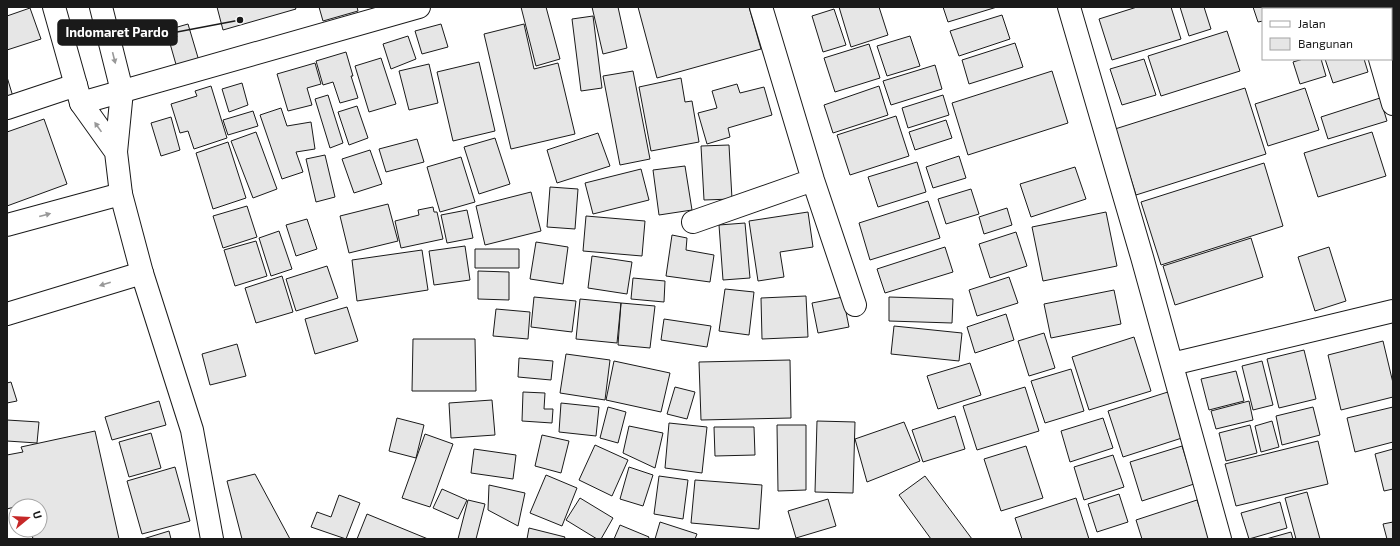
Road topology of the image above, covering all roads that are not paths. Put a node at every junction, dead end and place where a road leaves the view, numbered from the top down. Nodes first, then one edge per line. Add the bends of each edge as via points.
1 (54, 7) edge
2 (101, 7) edge
3 (419, 7) edge
4 (761, 7) edge
5 (1069, 7) edge
6 (1380, 60) edge
7 (122, 91) junction
8 (78, 94) junction
9 (1393, 104) edge
10 (7, 108) edge
11 (116, 152) junction
12 (813, 180) junction
13 (121, 194) junction
14 (693, 222) dead end
15 (7, 225) edge
16 (142, 273) junction
17 (855, 305) dead end
18 (1393, 311) edge
19 (7, 314) edge
20 (1172, 364) junction
21 (212, 539) edge
22 (1220, 539) edge

1 - 8 street
2 -> 7 street
3 - 7 street
4 - 12 street
5 - 20 street
6 - 9 street
7 - 8 street
7 - 11 street
8 - 10 street
11 -> 8 street
11 - 13 street
12 - 14 street
12 - 17 street
15 -> 13 street
13 - 16 street
16 -> 19 street
16 - 21 street via 192,430
18 - 20 street
20 - 22 street

